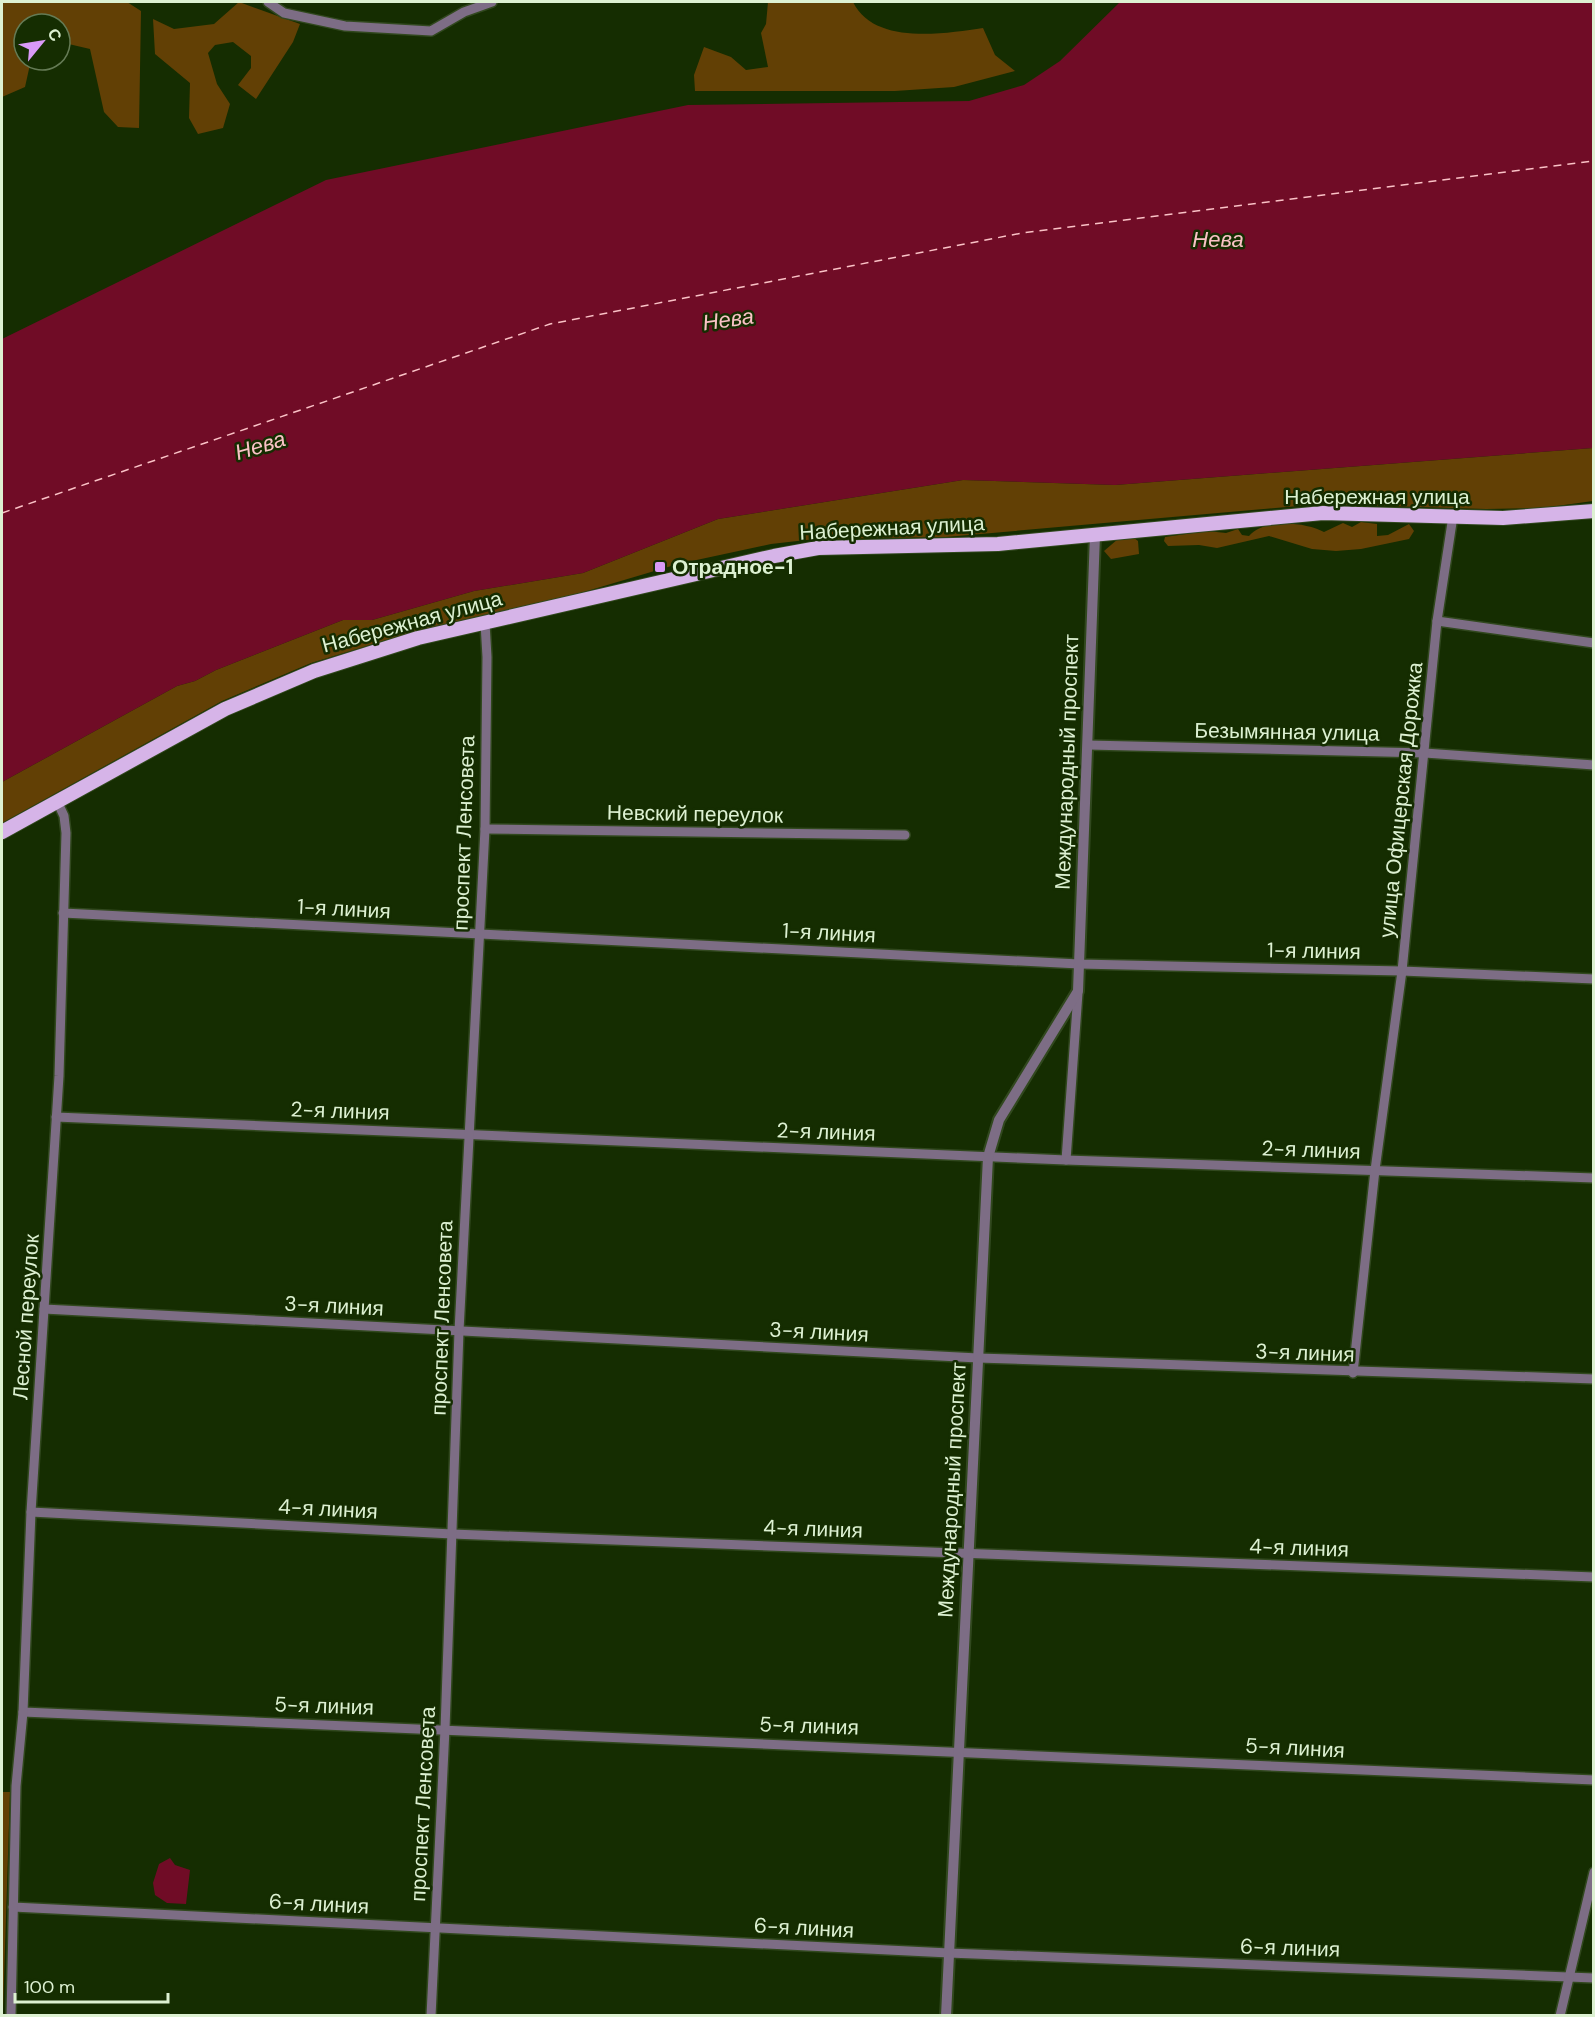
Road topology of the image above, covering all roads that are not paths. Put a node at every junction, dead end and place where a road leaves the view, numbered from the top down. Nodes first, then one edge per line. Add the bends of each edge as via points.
1 (268, 2) edge
2 (492, 2) edge
3 (1593, 511) edge
4 (1453, 516) junction
5 (1095, 535) junction
6 (1437, 621) junction
7 (485, 623) junction
8 (1593, 643) edge
9 (1088, 745) junction
10 (1425, 753) junction
11 (1593, 765) edge
12 (57, 801) junction
13 (484, 829) junction
14 (2, 832) edge
15 (905, 835) dead end
16 (63, 912) junction
17 (479, 933) junction
18 (1079, 963) junction
19 (1402, 971) junction
20 (1593, 979) edge
21 (1078, 991) junction
22 (56, 1117) junction
23 (469, 1134) junction
24 (988, 1157) junction
25 (1065, 1160) junction
26 (1375, 1170) junction
27 (1593, 1178) edge
28 (44, 1309) junction
29 (459, 1331) junction
30 (978, 1358) junction
31 (1353, 1373) junction
32 (1593, 1379) edge
33 (32, 1512) junction
34 (452, 1534) junction
35 (969, 1553) junction
36 (1593, 1577) edge
37 (23, 1712) junction
38 (445, 1729) junction
39 (959, 1750) junction
40 (1593, 1780) edge
41 (1593, 1872) edge
42 (14, 1907) junction
43 (435, 1928) junction
44 (949, 1953) junction
45 (1569, 1976) junction
46 (1593, 1978) edge
47 (11, 2016) edge
48 (431, 2016) edge
49 (946, 2016) edge
50 (1560, 2016) edge

1 - 2 street via 284,13 345,26 430,32 464,12
3 - 4 main road, Набережная улица via 1503,518
4 - 5 main road, Набережная улица via 1323,513
4 - 6 street, улица Офицерская Дорожка
5 - 7 main road, Набережная улица via 941,547 818,548
5 - 9 street, Международный проспект
6 - 8 street
6 - 10 street, улица Офицерская Дорожка
7 - 12 main road, Набережная улица via 361,655 268,689
7 - 13 street, проспект Ленсовета
9 - 10 street, Безымянная улица
9 - 18 street, Международный проспект
10 - 11 street, Безымянная улица
10 - 19 street, улица Офицерская Дорожка
12 - 14 main road, Набережная улица
12 - 16 street, Лесной переулок via 66,833
13 - 15 street, Невский переулок
13 - 17 street, проспект Ленсовета
16 - 17 street, 1-я линия
16 - 22 street, Лесной переулок
17 - 18 street, 1-я линия
17 - 23 street, проспект Ленсовета
18 - 19 street, 1-я линия
18 - 21 street, Международный проспект
19 - 20 street, 1-я линия
19 - 26 street, улица Офицерская Дорожка
21 - 24 street, Международный проспект via 999,1120
21 - 25 street, Международный проспект
22 - 23 street, 2-я линия
22 - 28 street, Лесной переулок
23 - 24 street, 2-я линия
23 - 29 street, проспект Ленсовета
24 - 25 street, 2-я линия
24 - 30 street, Международный проспект
25 - 26 street, 2-я линия
26 - 27 street, 2-я линия
26 - 31 street, улица Офицерская Дорожка
28 - 29 street, 3-я линия
28 - 33 street, Лесной переулок
29 - 30 street, 3-я линия
29 - 34 street, проспект Ленсовета
30 - 31 street, 3-я линия
30 - 35 street, Международный проспект
31 - 32 street, 3-я линия
33 - 34 street, 4-я линия
33 - 37 street, Лесной переулок
34 - 35 street, 4-я линия
34 - 38 street, проспект Ленсовета
35 - 36 street, 4-я линия
35 - 39 street, Международный проспект
37 - 38 street, 5-я линия
37 - 42 street, Лесной переулок via 16,1786
38 - 39 street, 5-я линия
38 - 43 street, проспект Ленсовета
39 - 40 street, 5-я линия
39 - 44 street, Международный проспект
41 - 45 street
42 - 43 street, 6-я линия
42 - 47 street, Лесной переулок
43 - 44 street, 6-я линия
43 - 48 street, проспект Ленсовета
44 - 45 street, 6-я линия
44 - 49 street, Международный проспект
45 - 46 street, 6-я линия
45 - 50 street

